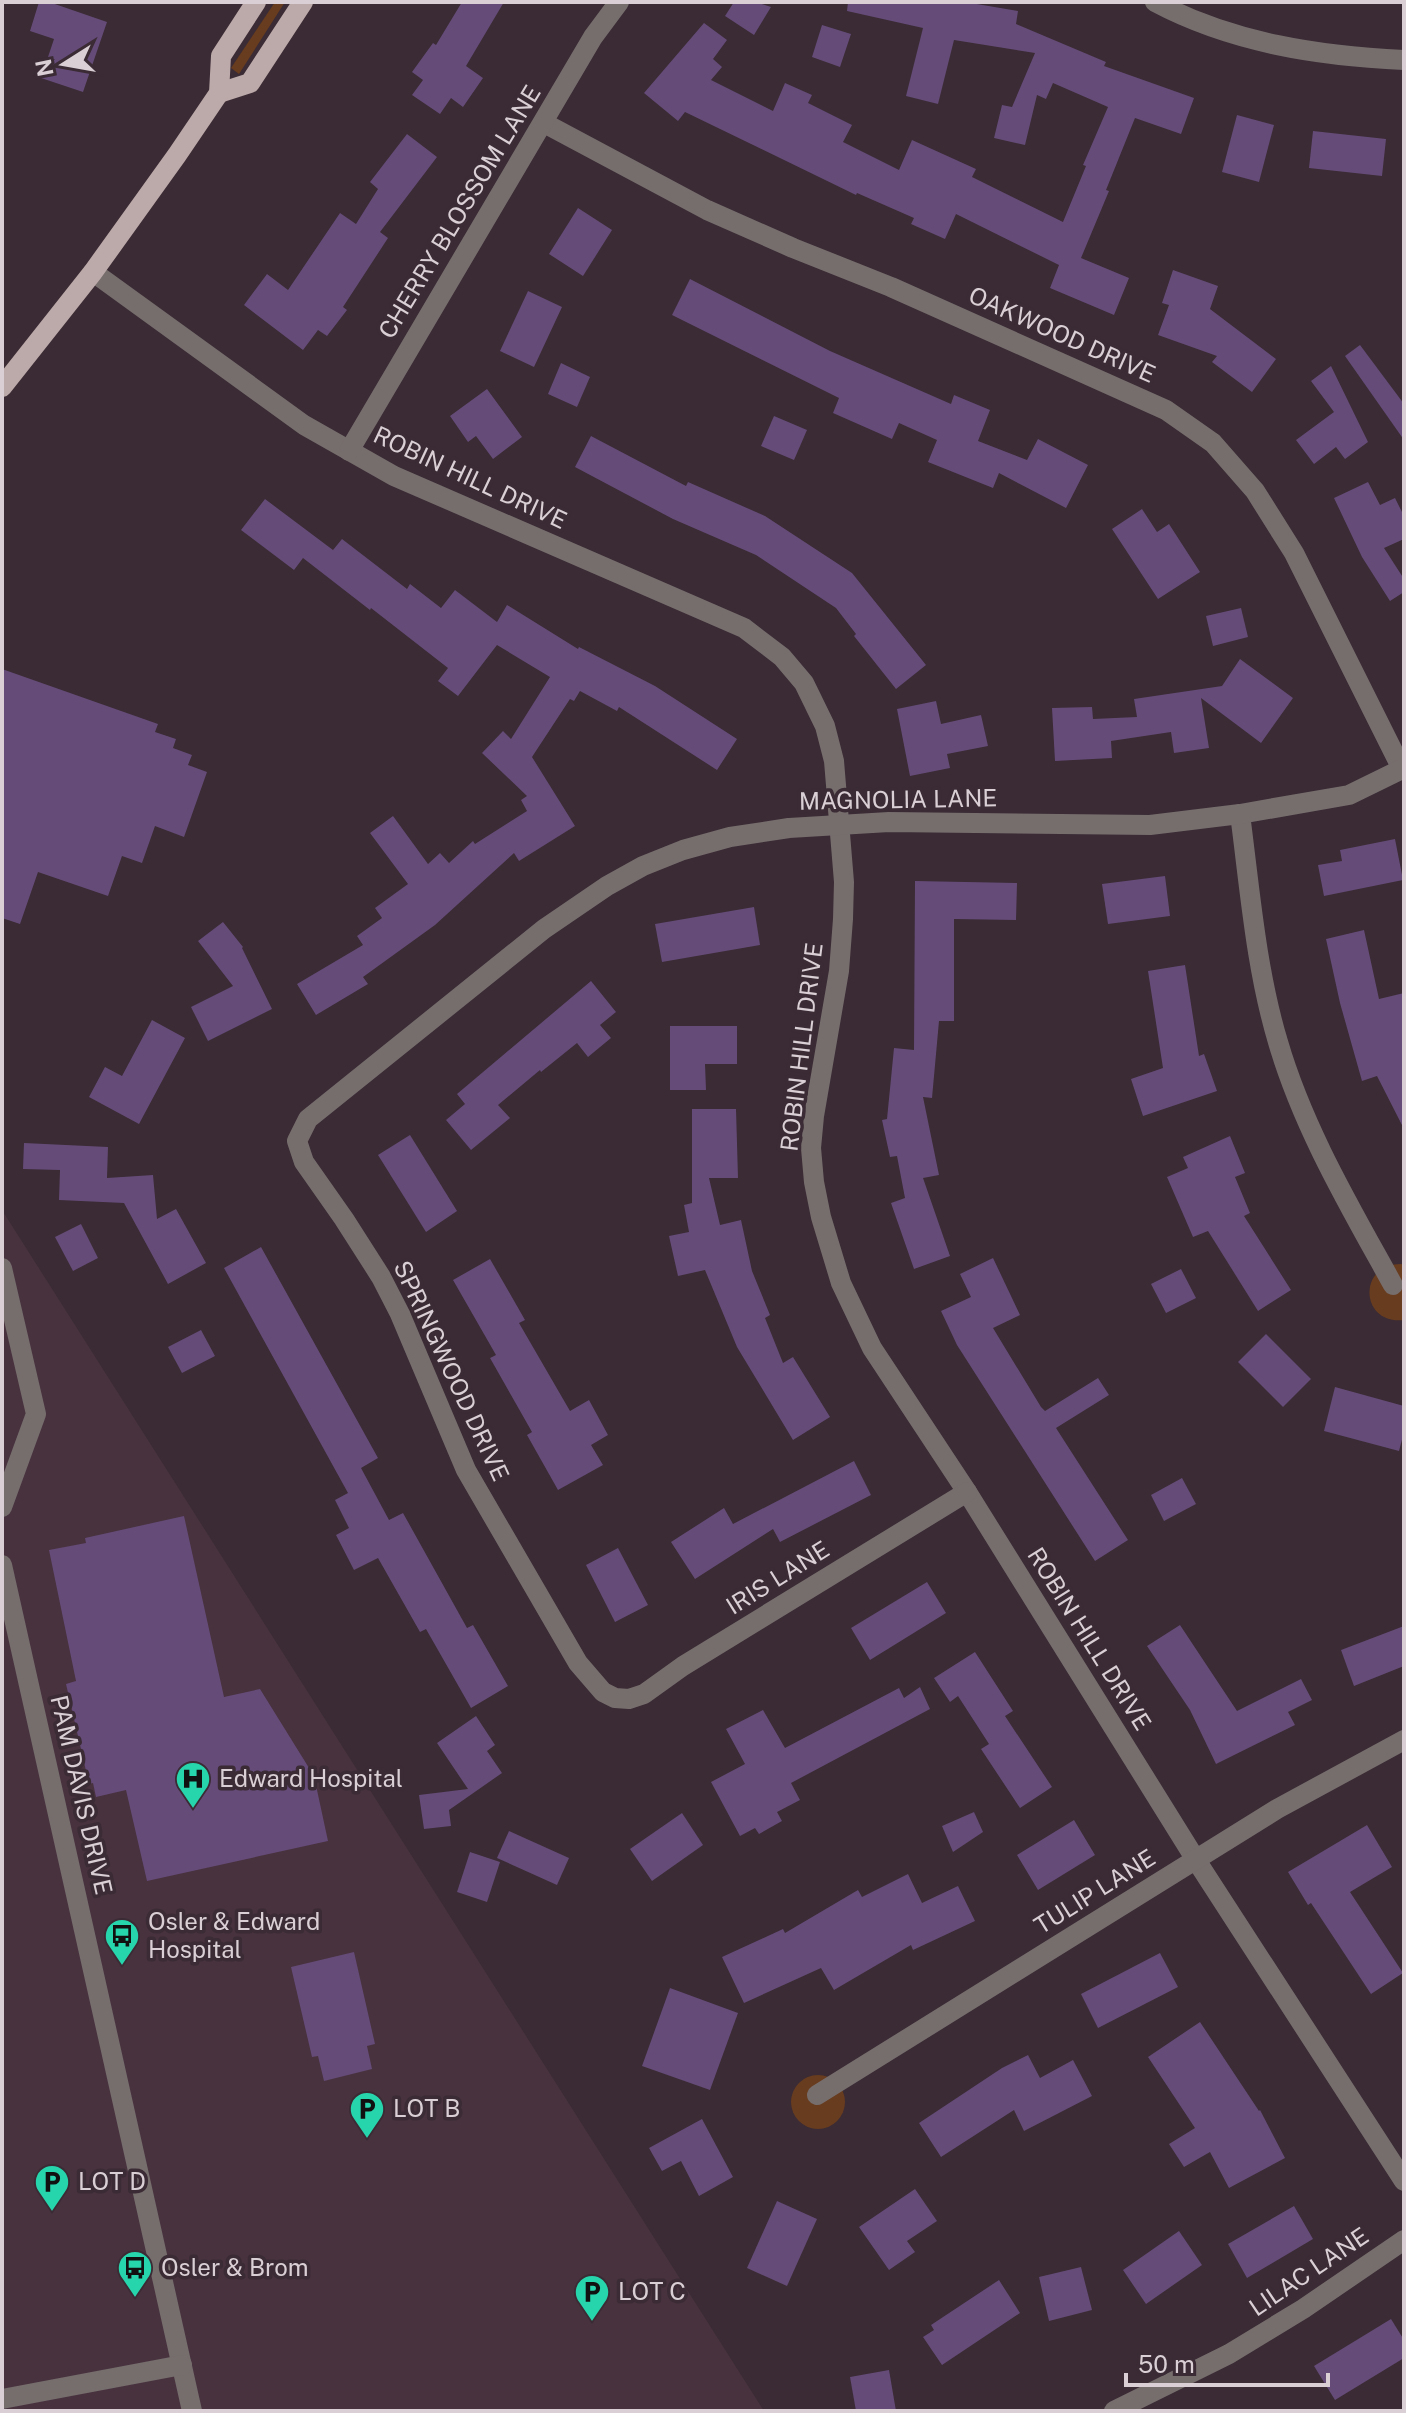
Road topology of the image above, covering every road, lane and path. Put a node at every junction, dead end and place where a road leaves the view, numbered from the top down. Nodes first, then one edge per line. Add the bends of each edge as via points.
1 (256, 2) edge
2 (303, 2) edge
3 (619, 2) edge
4 (1159, 3) edge
5 (1404, 60) edge
6 (219, 93) junction
7 (544, 123) junction
8 (93, 272) junction
9 (2, 387) edge
10 (349, 451) junction
11 (1403, 769) edge
12 (1240, 814) junction
13 (839, 825) junction
14 (297, 1141) joint
15 (2, 1268) edge
16 (1393, 1285) dead end
17 (967, 1492) junction
18 (2, 1507) edge
19 (2, 1565) edge
20 (615, 1698) joint
21 (1404, 1740) edge
22 (1196, 1860) junction
23 (817, 2095) dead end
24 (1404, 2181) edge
25 (1404, 2240) edge
26 (182, 2365) junction
27 (2, 2399) edge
28 (192, 2411) edge
29 (1114, 2411) edge

1 - 6 main road via 221,56
2 - 6 main road via 250,83
3 - 7 street, CHERRY BLOSSOM LANE
4 - 5 street via 1245,37 1310,52
6 - 8 main road
7 - 10 street, CHERRY BLOSSOM LANE
7 - 11 street, OAKWOOD DRIVE via 707,210 1166,410 1213,443 1255,491 1294,553
8 - 9 main road
8 - 10 street, ROBIN HILL DRIVE via 304,425
10 - 13 street, ROBIN HILL DRIVE via 422,489 704,609 766,643 804,683 825,726 834,761
11 - 12 street, MAGNOLIA LANE via 1349,795
12 - 13 street, MAGNOLIA LANE via 1150,825
12 - 16 street via 1262,975 1278,1043 1333,1175
13 - 14 street, MAGNOLIA LANE via 730,837 683,850 607,886 544,929 308,1119
13 - 17 street, ROBIN HILL DRIVE via 843,919 814,1116 816,1194 841,1283 872,1348
14 - 20 street, SPRINGWOOD DRIVE via 304,1162 381,1277 466,1470 578,1663
15 - 18 street via 36,1414
17 - 20 street, IRIS LANE via 644,1694
17 - 22 street, ROBIN HILL DRIVE
19 - 26 street, PAM DAVIS DRIVE
21 - 22 street, TULIP LANE
22 - 23 street, TULIP LANE
22 - 24 street, ROBIN HILL DRIVE
25 - 29 street, LILAC LANE via 1229,2354
26 - 27 street
26 - 28 street, PAM DAVIS DRIVE

